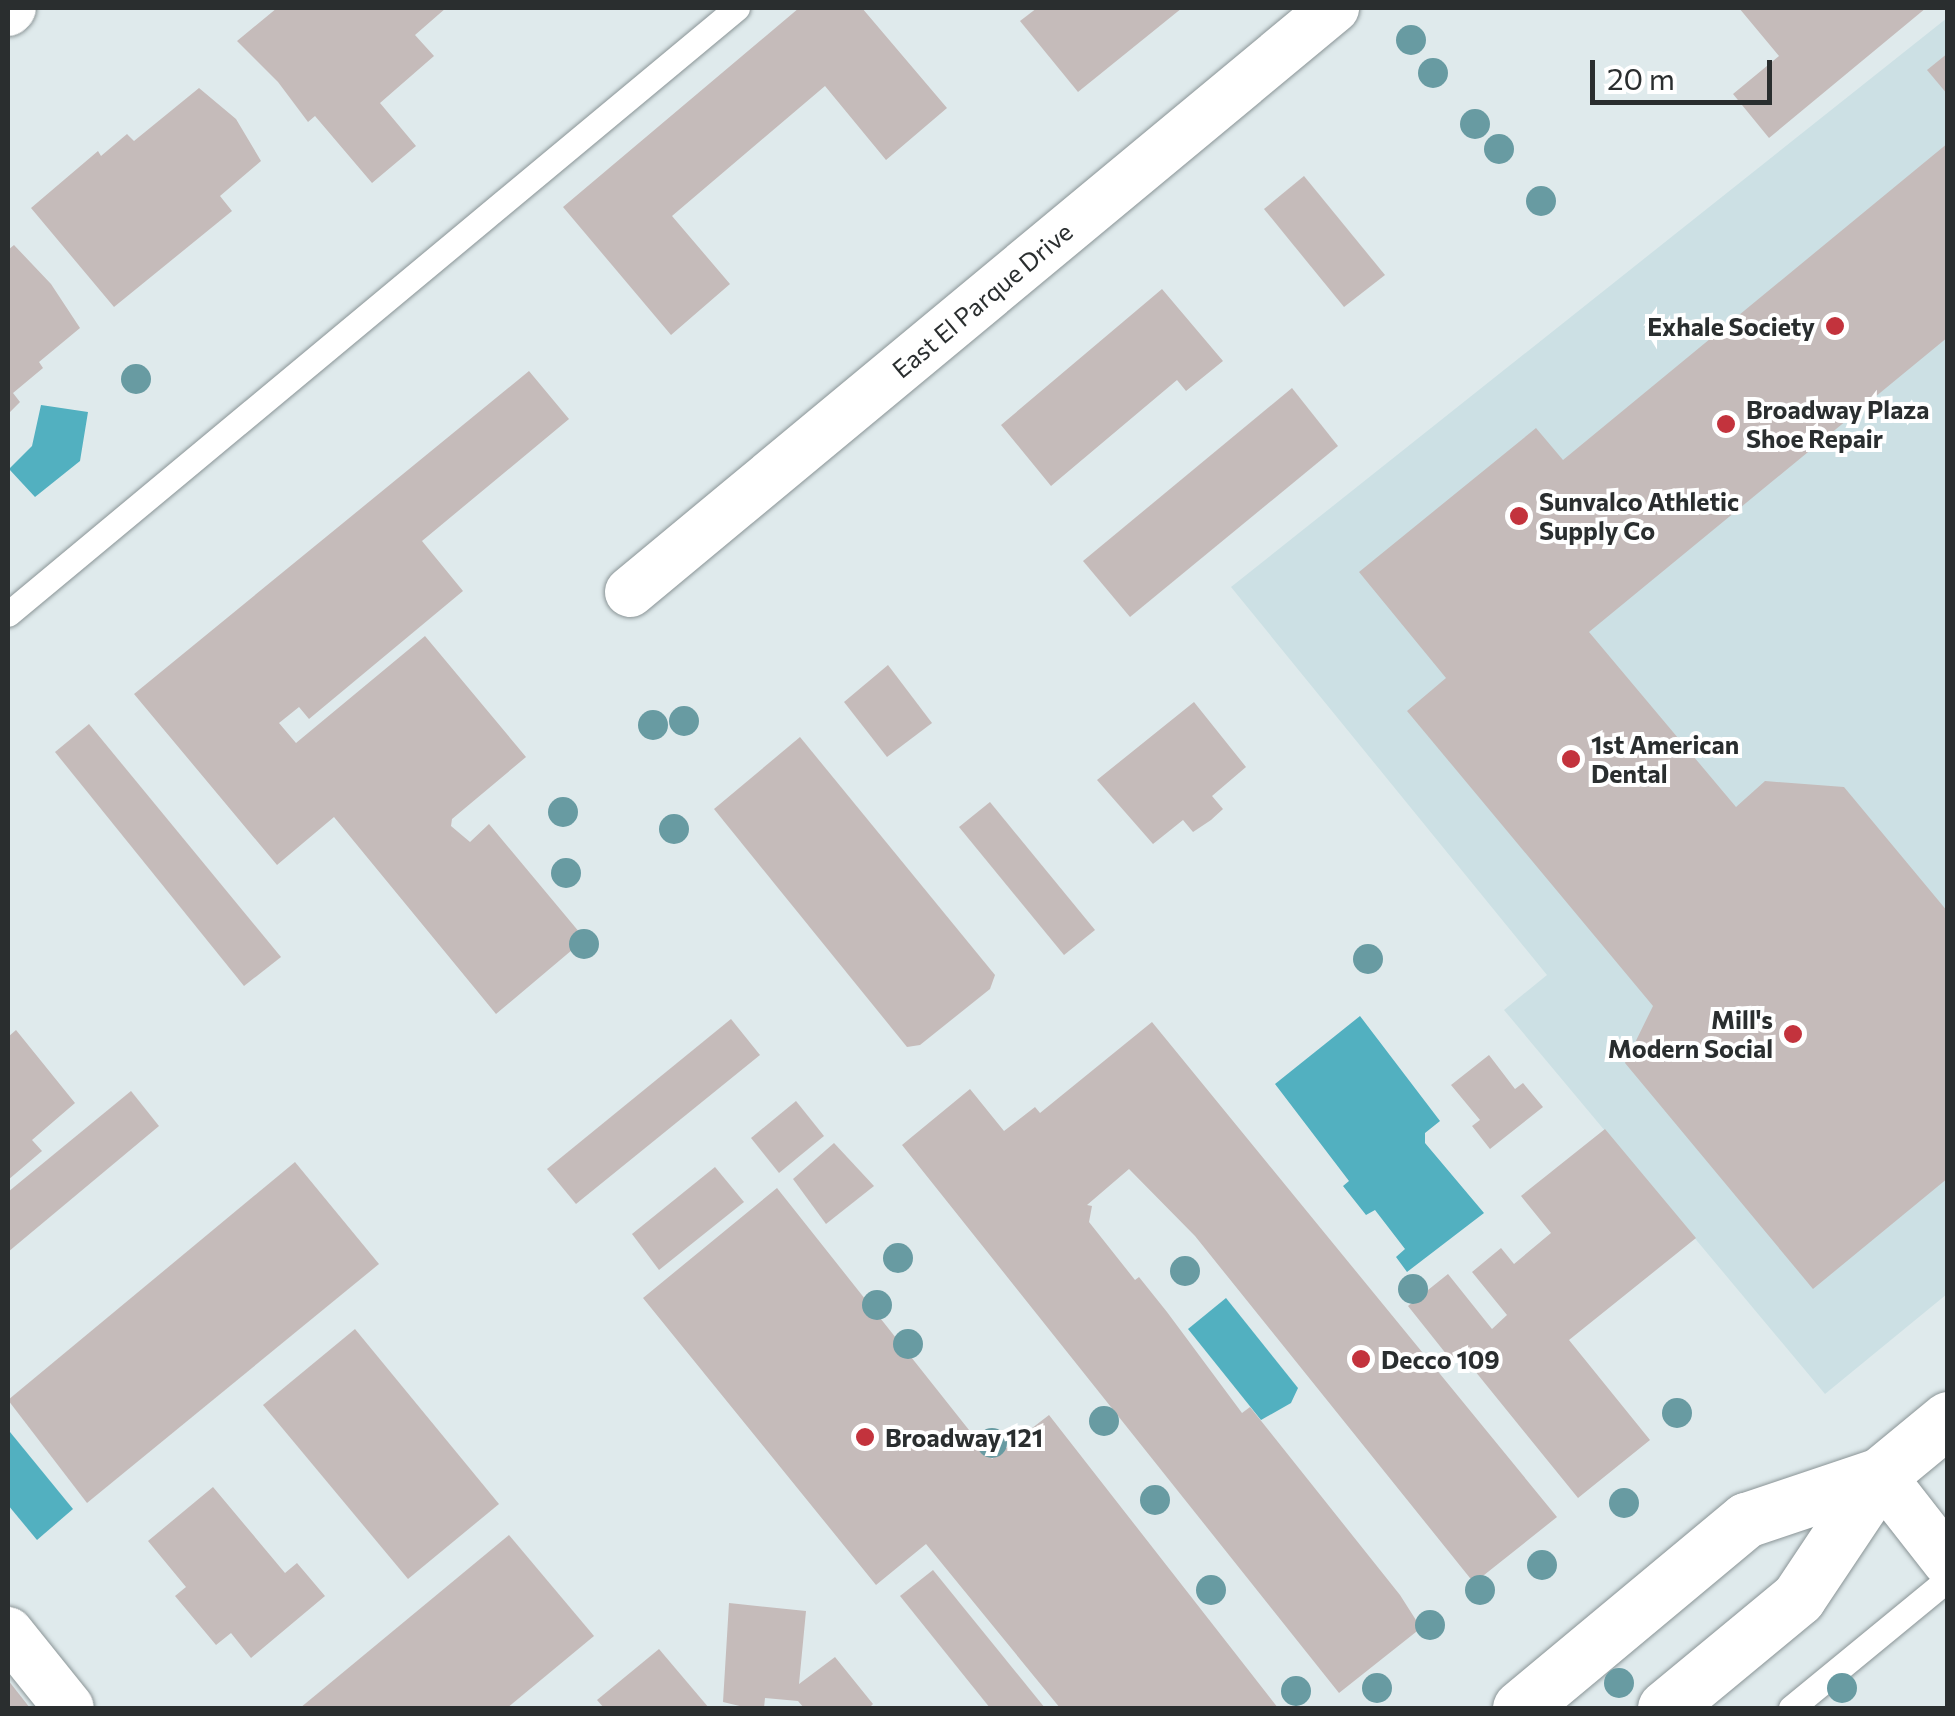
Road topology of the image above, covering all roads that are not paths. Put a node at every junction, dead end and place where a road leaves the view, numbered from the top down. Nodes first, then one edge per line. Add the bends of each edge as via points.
1 (737, 8) edge
2 (1334, 8) edge
3 (630, 592) dead end
4 (8, 614) edge
5 (1948, 1420) edge
6 (1880, 1474) junction
7 (1948, 1562) edge
8 (1948, 1579) edge
9 (8, 1632) edge
10 (69, 1708) edge
11 (1520, 1708) edge
12 (1665, 1708) edge
13 (1791, 1708) edge

1 - 4 lane
2 - 3 street, East El Parque Drive
5 - 6 main road
6 - 7 street
6 - 11 main road via 1746,1520
6 - 12 main road via 1798,1598
8 - 13 lane
9 - 10 street

